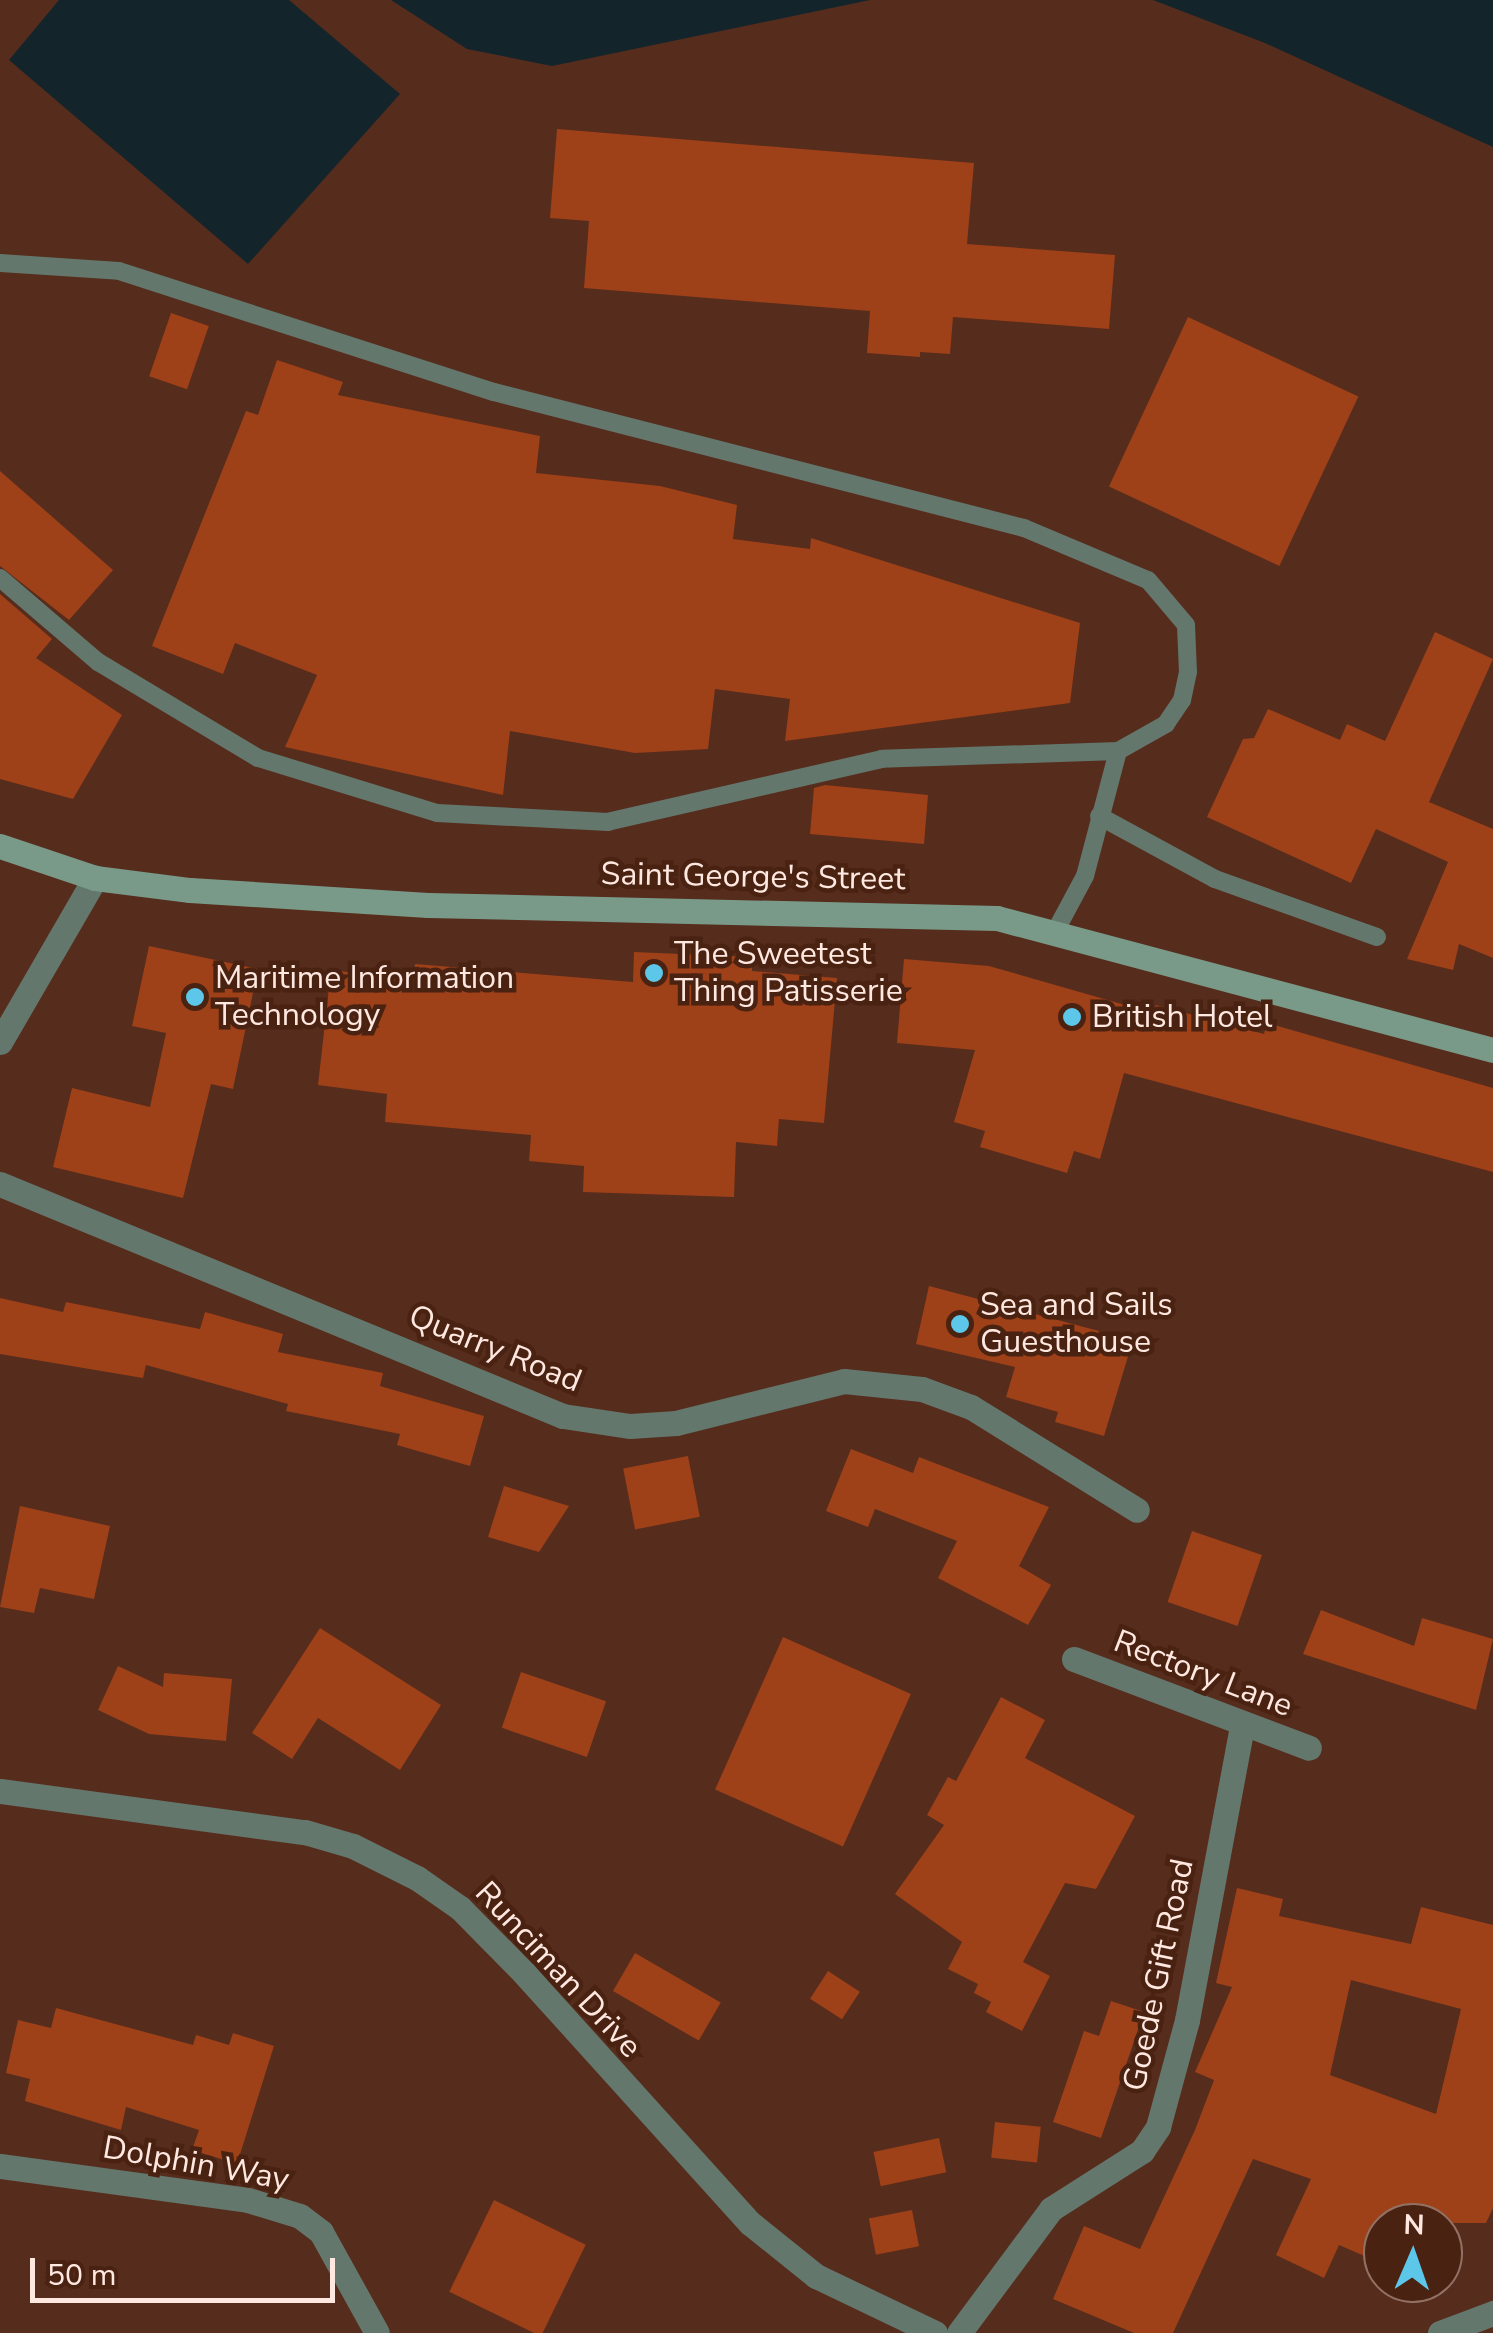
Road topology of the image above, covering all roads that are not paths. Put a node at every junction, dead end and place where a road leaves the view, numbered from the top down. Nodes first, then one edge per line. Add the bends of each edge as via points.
1 (0, 264) edge
2 (0, 578) edge
3 (1118, 751) junction
4 (1100, 816) junction
5 (0, 846) edge
6 (95, 878) junction
7 (1056, 930) junction
8 (1377, 937) dead end
9 (0, 1042) edge
10 (1493, 1050) edge
11 (0, 1184) edge
12 (1137, 1510) dead end
13 (1074, 1659) dead end
14 (1242, 1727) junction
15 (1309, 1748) dead end
16 (0, 1791) edge
17 (0, 2166) edge
18 (1493, 2313) edge
19 (377, 2333) edge
20 (936, 2333) edge
21 (960, 2333) edge
22 (1440, 2333) edge

1 - 3 lane via 119,270 494,392 1024,528 1148,580 1186,625 1188,672 1182,700 1166,724
2 - 3 lane via 98,662 258,758 438,813 608,822 882,759
3 - 4 lane
4 - 7 lane via 1085,876
4 - 8 lane via 1215,879
5 - 6 main road, Saint George's Street
6 - 7 main road, Saint George's Street via 428,905 952,913
6 - 9 street
7 - 10 main road, Saint George's Street
11 - 12 street, Quarry Road via 563,1416 630,1426 676,1424 791,1390 844,1381 890,1384 970,1407
13 - 14 street, Rectory Lane
14 - 15 street, Rectory Lane
14 - 21 street, Goede Gift Road via 1188,2020 1158,2127 1142,2152 1051,2209
16 - 20 street, Runciman Drive via 305,1832 353,1846 417,1878 460,1908 524,1972 750,2224 816,2276
17 - 19 street, Dolphin Way via 248,2200 300,2216 320,2232
18 - 22 street

